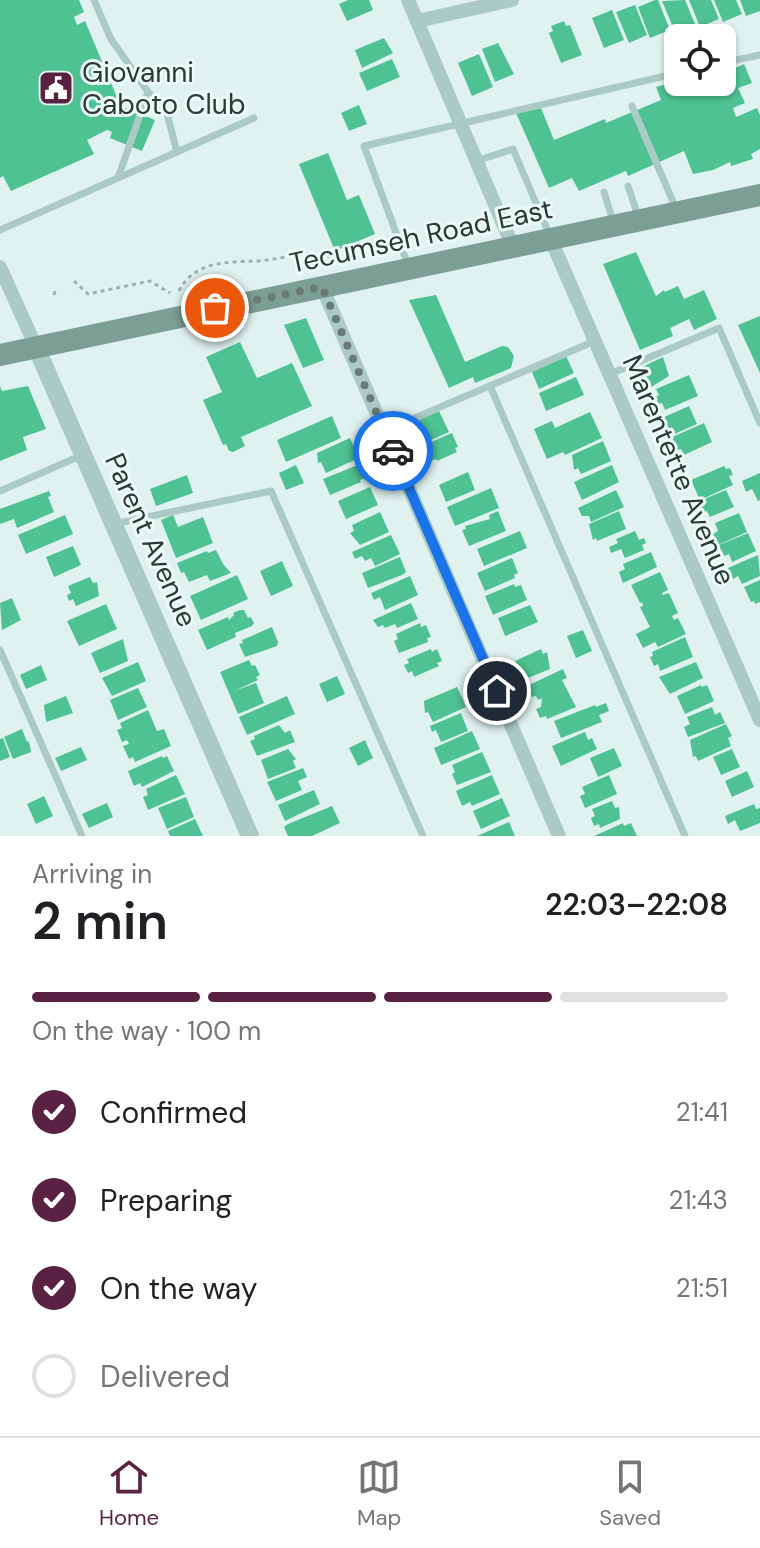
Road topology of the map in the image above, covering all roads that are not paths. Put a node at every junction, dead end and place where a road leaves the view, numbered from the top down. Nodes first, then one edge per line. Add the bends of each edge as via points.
1 (94, 0) edge
2 (408, 0) edge
3 (512, 0) edge
4 (417, 21) junction
5 (760, 55) edge
6 (736, 60) edge
7 (664, 76) edge
8 (148, 92) junction
9 (632, 106) dead end
10 (254, 118) dead end
11 (460, 122) junction
12 (177, 152) junction
13 (476, 161) junction
14 (118, 178) junction
15 (628, 186) dead end
16 (604, 192) dead end
17 (760, 195) edge
18 (678, 213) junction
19 (640, 221) junction
20 (615, 226) junction
21 (0, 230) edge
22 (551, 240) junction
23 (513, 247) junction
24 (0, 267) edge
25 (409, 269) junction
26 (322, 287) junction
27 (595, 341) junction
28 (36, 347) junction
29 (0, 355) edge
30 (610, 374) junction
31 (490, 386) junction
32 (760, 423) edge
33 (384, 431) junction
34 (82, 455) junction
35 (0, 491) edge
36 (113, 524) junction
37 (0, 650) edge
38 (760, 720) edge
39 (82, 836) edge
40 (250, 836) edge
41 (423, 836) edge
42 (559, 836) edge
43 (685, 836) edge

1 - 8 lane via 111,39
2 - 4 street
3 - 4 street
4 - 11 street
5 - 6 lane
7 - 11 lane
8 - 12 lane via 166,110
8 - 14 lane
9 - 18 lane
10 - 12 lane
11 - 13 street
11 - 25 lane via 364,146
12 - 14 lane
13 - 22 lane via 513,149
13 - 23 street
14 - 21 lane
15 - 19 lane
16 - 20 lane
17 - 18 main road, Tecumseh Road East
18 - 19 main road, Tecumseh Road East
19 - 20 main road, Tecumseh Road East
20 - 22 main road, Tecumseh Road East
22 - 23 main road, Tecumseh Road East
22 - 27 street, Marentette Avenue
23 - 25 main road, Tecumseh Road East
24 - 28 street, Parent Avenue
25 - 26 main road, Tecumseh Road East
26 - 28 main road, Tecumseh Road East
26 - 33 street
27 - 30 street, Marentette Avenue
27 - 31 lane
28 - 29 main road, Tecumseh Road East
28 - 34 street, Parent Avenue
30 - 32 lane via 719,328
30 - 38 street, Marentette Avenue
31 - 33 lane
31 - 43 lane
33 - 42 street
34 - 35 lane
34 - 36 street, Parent Avenue
36 - 40 street, Parent Avenue
36 - 41 lane via 271,491
37 - 39 lane

